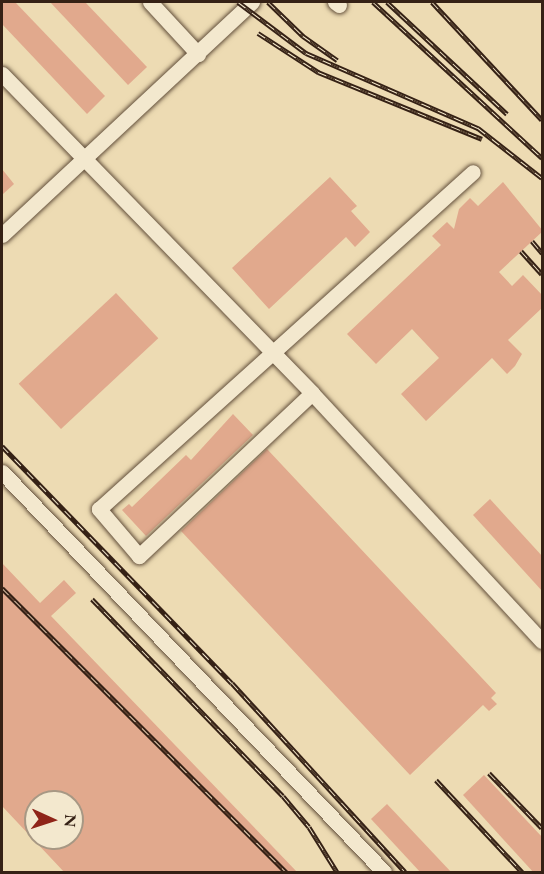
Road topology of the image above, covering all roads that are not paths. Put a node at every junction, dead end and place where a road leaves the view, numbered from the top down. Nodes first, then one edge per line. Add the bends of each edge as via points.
1 (150, 2) edge
2 (252, 2) edge
3 (198, 54) junction
4 (2, 74) edge
5 (84, 160) junction
6 (473, 172) dead end
7 (2, 235) edge
8 (270, 352) junction
9 (312, 393) junction
10 (2, 472) edge
11 (543, 641) edge
12 (384, 873) edge

1 - 3 lane
2 - 3 lane
3 - 5 lane
4 - 5 lane
5 - 7 lane
5 - 8 lane
6 - 8 lane
8 - 9 lane
8 - 9 lane via 99,509 139,556
9 - 11 lane
10 - 12 lane

